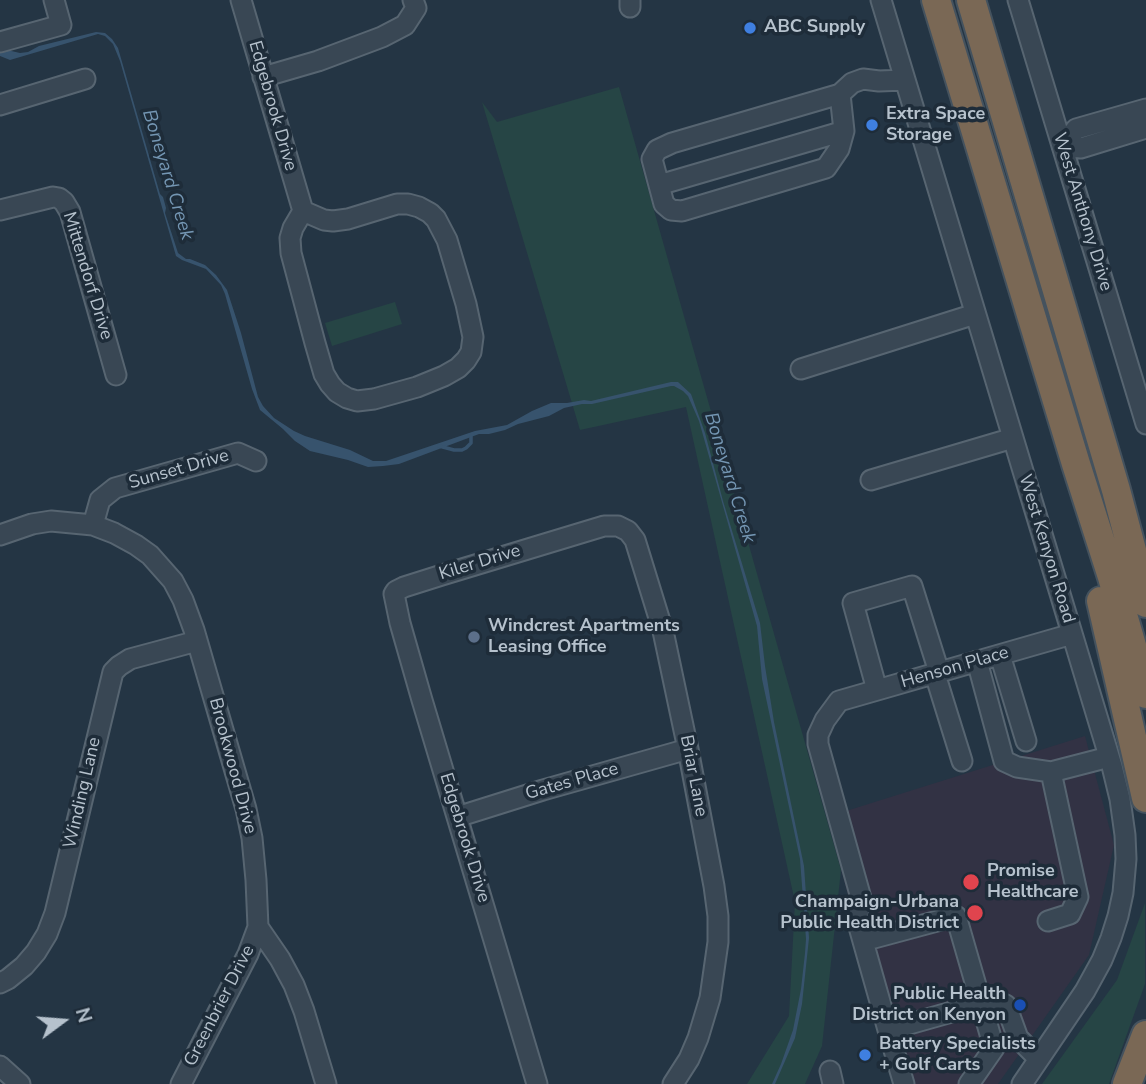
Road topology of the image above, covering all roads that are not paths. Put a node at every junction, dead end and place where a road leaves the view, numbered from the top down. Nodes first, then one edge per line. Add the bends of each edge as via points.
1 (54, 0) edge
2 (241, 0) edge
3 (413, 0) edge
4 (881, 0) edge
5 (936, 0) edge
6 (971, 0) edge
7 (1018, 0) edge
8 (0, 42) edge
9 (263, 77) junction
10 (85, 79) dead end
11 (905, 80) junction
12 (840, 94) junction
13 (0, 106) edge
14 (1146, 109) edge
15 (1146, 128) edge
16 (844, 131) junction
17 (1062, 146) junction
18 (659, 186) junction
19 (0, 211) edge
20 (303, 211) junction
21 (975, 314) junction
22 (801, 369) dead end
23 (116, 375) dead end
24 (1146, 424) edge
25 (1013, 438) junction
26 (256, 461) dead end
27 (1076, 464) junction
28 (871, 480) dead end
29 (1116, 490) junction
30 (93, 525) junction
31 (0, 536) edge
32 (566, 537) joint
33 (1146, 565) edge
34 (395, 592) joint
35 (1146, 603) edge
36 (1072, 634) junction
37 (197, 641) junction
38 (1000, 655) junction
39 (977, 661) junction
40 (937, 673) junction
41 (877, 690) junction
42 (1146, 694) edge
43 (1026, 741) dead end
44 (688, 749) junction
45 (1109, 757) junction
46 (962, 761) dead end
47 (1051, 772) junction
48 (1146, 798) edge
49 (457, 817) junction
50 (1048, 921) dead end
51 (258, 927) junction
52 (863, 941) junction
53 (0, 984) edge
54 (980, 1003) junction
55 (888, 1030) junction
56 (1146, 1035) edge
57 (1039, 1059) junction
58 (0, 1066) edge
59 (20, 1084) edge
60 (181, 1084) edge
61 (326, 1084) edge
62 (537, 1084) edge
63 (673, 1084) edge
64 (904, 1084) edge
65 (970, 1084) edge
66 (1022, 1084) edge
67 (1127, 1084) edge

1 - 8 street via 61,25
2 - 9 street, Edgebrook Drive
3 - 9 street via 416,8 405,25 382,37
4 - 11 street, West Kenyon Road
5 - 27 highway
6 - 29 highway
7 - 17 street, West Anthony Drive
9 - 20 street, Edgebrook Drive
10 - 13 street
11 - 12 street via 863,79
11 - 21 street, West Kenyon Road
12 - 16 street
12 - 18 street via 657,150 652,159
14 - 17 street via 1076,130
15 - 17 street via 1082,148
16 - 18 street
16 - 18 street via 827,168 682,211 664,204
17 - 24 street, West Anthony Drive
19 - 23 street, Mittendorf Drive via 53,197 64,202
20 - 20 street via 290,238 291,253 324,374 337,391 357,401 374,399 444,376 466,360 472,337 466,304 436,219 408,204 332,221
21 - 22 street
21 - 25 street, West Kenyon Road
25 - 28 street
25 - 36 street, West Kenyon Road
26 - 30 street, Sunset Drive via 238,453 115,488 100,500
27 - 42 highway
27 - 48 highway
29 - 33 highway
29 - 35 highway
30 - 31 street via 32,524
30 - 37 street, Brookwood Drive via 136,545 164,570 183,600
32 - 34 street, Kiler Drive
32 - 44 street, Briar Lane via 618,526 635,540 663,631
34 - 49 street, Edgebrook Drive
36 - 38 street, Henson Place
36 - 45 street, West Kenyon Road
37 - 51 street, Brookwood Drive via 246,809
37 - 53 street, Winding Lane via 130,659 113,672 55,914 36,952
38 - 39 street, Henson Place
38 - 43 street
39 - 40 street, Henson Place
39 - 47 street via 1004,761
40 - 41 street, Henson Place
40 - 41 street via 912,586 853,603
40 - 46 street
41 - 52 street, Henson Place via 839,701 818,734 861,898 858,920
44 - 49 street, Gates Place
44 - 63 street, Briar Lane via 714,886 718,942 706,1013 689,1059
45 - 47 street
45 - 57 street, West Kenyon Road via 1125,835 1118,916 1085,991
47 - 50 street via 1078,897 1070,914
49 - 62 street, Edgebrook Drive
51 - 60 street, Greenbrier Drive
51 - 61 street via 294,985
52 - 54 street via 956,916
52 - 55 street
54 - 55 street
54 - 57 street via 994,1000 1006,1004 1018,1038
54 - 65 street via 994,1048
55 - 64 street
56 - 67 highway
57 - 66 street, West Kenyon Road
58 - 59 street

